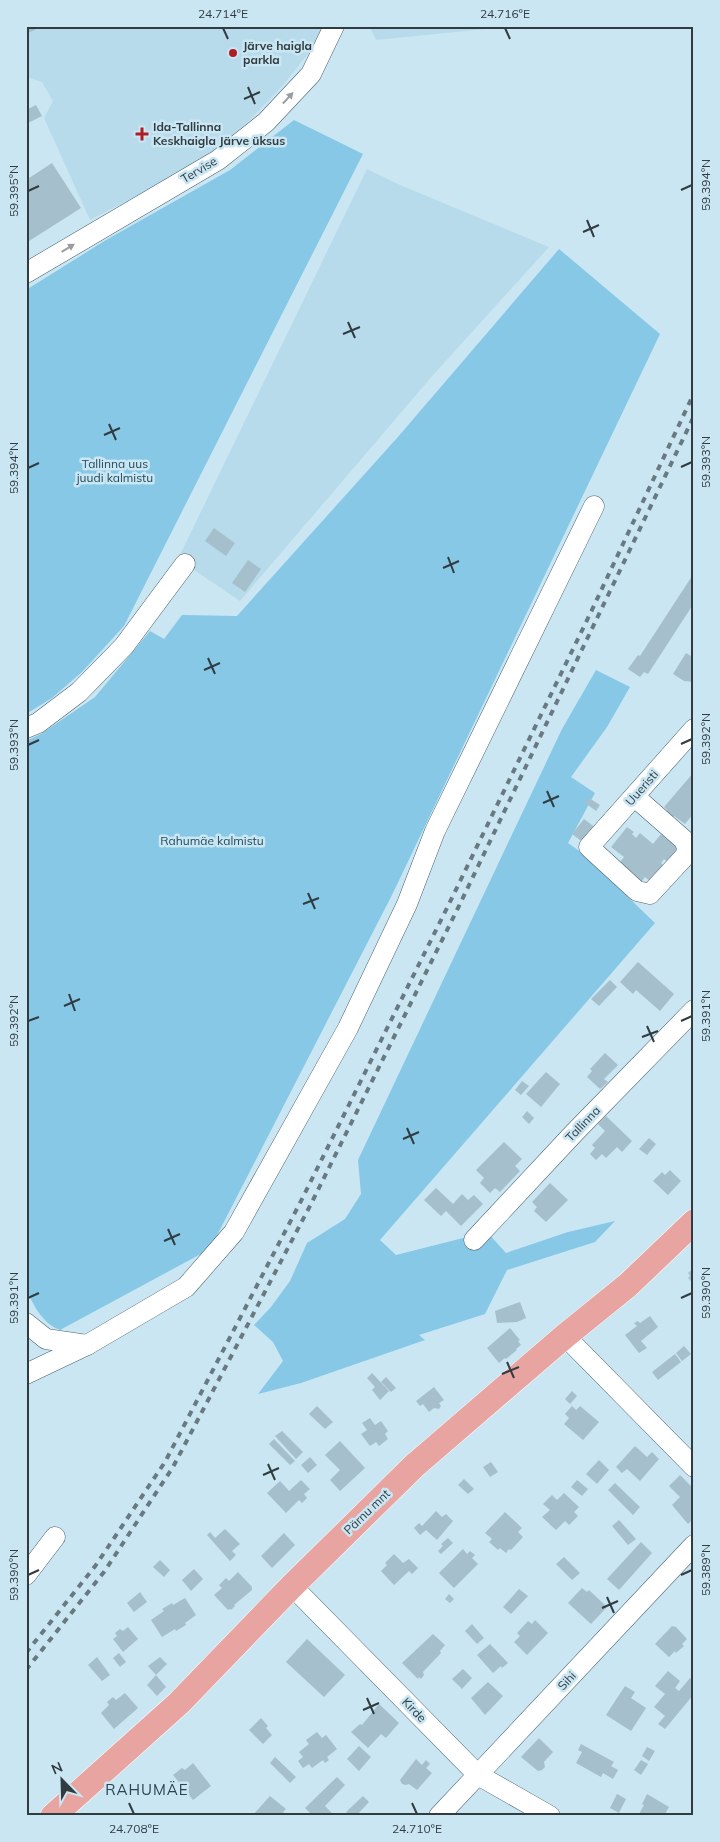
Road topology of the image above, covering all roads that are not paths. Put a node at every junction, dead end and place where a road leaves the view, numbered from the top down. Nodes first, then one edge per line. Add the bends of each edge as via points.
1 (334, 26) edge
2 (26, 273) edge
3 (594, 506) dead end
4 (184, 564) dead end
5 (26, 728) edge
6 (694, 729) edge
7 (635, 797) junction
8 (694, 1010) edge
9 (694, 1222) edge
10 (474, 1240) dead end
11 (26, 1323) edge
12 (565, 1336) junction
13 (87, 1345) junction
14 (26, 1374) edge
15 (694, 1467) edge
16 (55, 1537) dead end
17 (694, 1545) edge
18 (26, 1575) edge
19 (292, 1586) junction
20 (478, 1775) junction
21 (52, 1816) edge
22 (439, 1816) edge
23 (550, 1816) edge

2 -> 1 street, Tervise via 218,160 266,122 310,74
3 - 13 street via 435,831 407,904 348,1028 234,1232 186,1287
4 - 5 street via 124,646 79,692 38,723
6 - 7 street, Uueristi
7 - 7 street, Uueristi via 589,847 636,891 650,894 686,854 687,847 684,840
8 - 10 street, Tallinna
9 - 12 main road, Pärnu mnt via 628,1285
11 - 13 street via 46,1339
12 - 15 street
12 - 19 main road, Pärnu mnt via 414,1466
13 - 14 street
16 - 18 street
17 - 20 street, Sihi
19 - 20 street, Kirde
19 - 21 main road, Pärnu mnt via 179,1703
20 - 22 street, Sihi
20 - 23 street, Kirde

